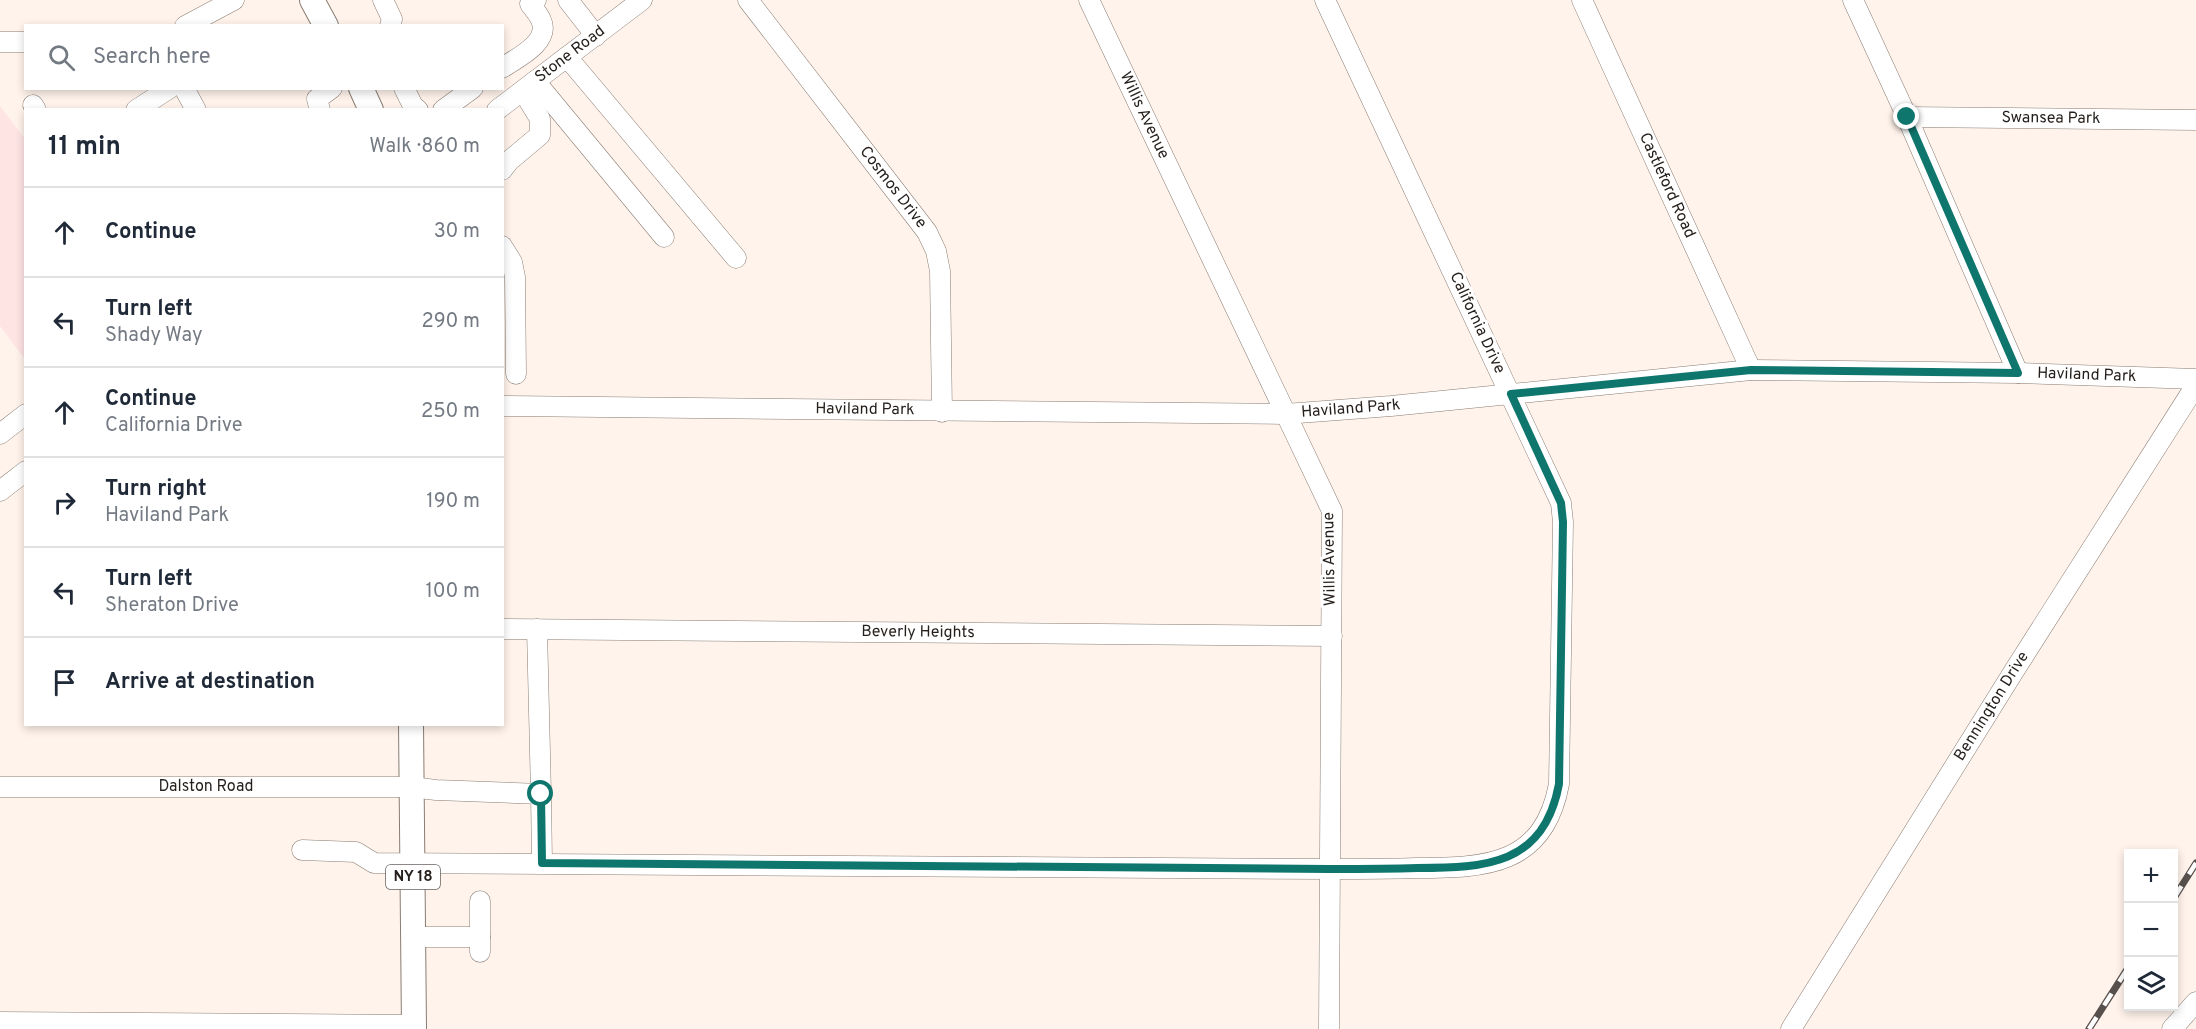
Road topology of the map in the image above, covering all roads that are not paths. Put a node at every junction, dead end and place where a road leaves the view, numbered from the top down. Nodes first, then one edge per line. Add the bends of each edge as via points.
1 (234, 0) edge
2 (312, 0) edge
3 (383, 0) edge
4 (536, 0) edge
5 (568, 0) edge
6 (642, 0) edge
7 (748, 0) edge
8 (1089, 0) edge
9 (1325, 0) edge
10 (1582, 0) edge
11 (1853, 0) edge
12 (189, 24) edge
13 (325, 24) edge
14 (391, 24) edge
15 (596, 36) junction
16 (0, 42) edge
17 (24, 42) edge
18 (567, 57) junction
19 (504, 67) edge
20 (529, 86) junction
21 (167, 90) edge
22 (185, 90) edge
23 (362, 90) edge
24 (405, 90) edge
25 (470, 90) edge
26 (139, 108) edge
27 (195, 108) edge
28 (371, 108) edge
29 (416, 108) edge
30 (446, 108) edge
31 (500, 108) edge
32 (1907, 117) junction
33 (2196, 120) edge
34 (504, 167) edge
35 (664, 237) dead end
36 (504, 249) edge
37 (736, 258) dead end
38 (509, 369) edge
39 (1751, 370) junction
40 (2018, 373) junction
41 (2196, 379) edge
42 (2196, 385) edge
43 (1511, 394) junction
44 (511, 406) edge
45 (942, 412) junction
46 (1285, 414) junction
47 (24, 416) edge
48 (0, 434) edge
49 (24, 473) edge
50 (0, 491) edge
51 (504, 629) edge
52 (537, 629) junction
53 (1332, 636) junction
54 (411, 726) edge
55 (0, 787) edge
56 (411, 787) junction
57 (541, 794) junction
58 (302, 850) dead end
59 (413, 863) junction
60 (542, 863) junction
61 (1329, 869) junction
62 (480, 901) dead end
63 (413, 937) junction
64 (2196, 1002) edge
65 (0, 1022) edge
66 (414, 1027) edge
67 (1329, 1029) edge
68 (1791, 1029) edge
69 (2172, 1029) edge

1 - 12 street
2 - 13 main road
3 - 14 street
4 - 19 street via 530,4 542,21 539,41
5 - 15 street
6 - 15 street, Stone Road
7 - 45 street, Cosmos Drive via 927,232 936,251 940,271
8 - 46 street, Willis Avenue
9 - 43 street, California Drive
10 - 39 street, Castleford Road
11 - 32 street
15 - 18 street, Stone Road
16 - 17 street
18 - 20 street, Stone Road
18 - 37 street
20 - 31 street, Stone Road
20 - 34 street via 540,119 540,135
20 - 35 street
21 - 26 street
22 - 27 street
23 - 28 main road
24 - 29 street
25 - 30 street
32 - 33 street, Swansea Park
32 - 40 street
36 - 38 street via 515,278
38 - 44 street via 520,387
39 - 40 street, Haviland Park
39 - 43 street, Haviland Park
40 - 41 street, Haviland Park
42 - 68 street, Bennington Drive
43 - 46 street, Haviland Park
43 - 61 street, California Drive via 1561,503 1559,784 1555,805 1546,824 1525,846 1503,860 1453,868
44 - 45 street, Haviland Park
45 - 46 street, Haviland Park
46 - 53 street, Willis Avenue via 1332,511
47 - 48 street
49 - 50 street
51 - 52 street, Beverly Heights
52 - 53 street, Beverly Heights
52 - 57 street
53 - 61 street, Willis Avenue
54 - 56 main road, NY 18
55 - 56 street, Dalston Road
56 - 57 street, Dalston Road
56 - 59 main road, NY 18
57 - 60 street
58 - 59 street, California Drive via 356,852 374,862
59 - 60 street, California Drive
59 - 63 main road, NY 18
60 - 61 street, California Drive
61 - 67 street, Willis Avenue
62 - 63 street via 480,945
63 - 66 main road, NY 18
64 - 69 street
65 - 66 street

